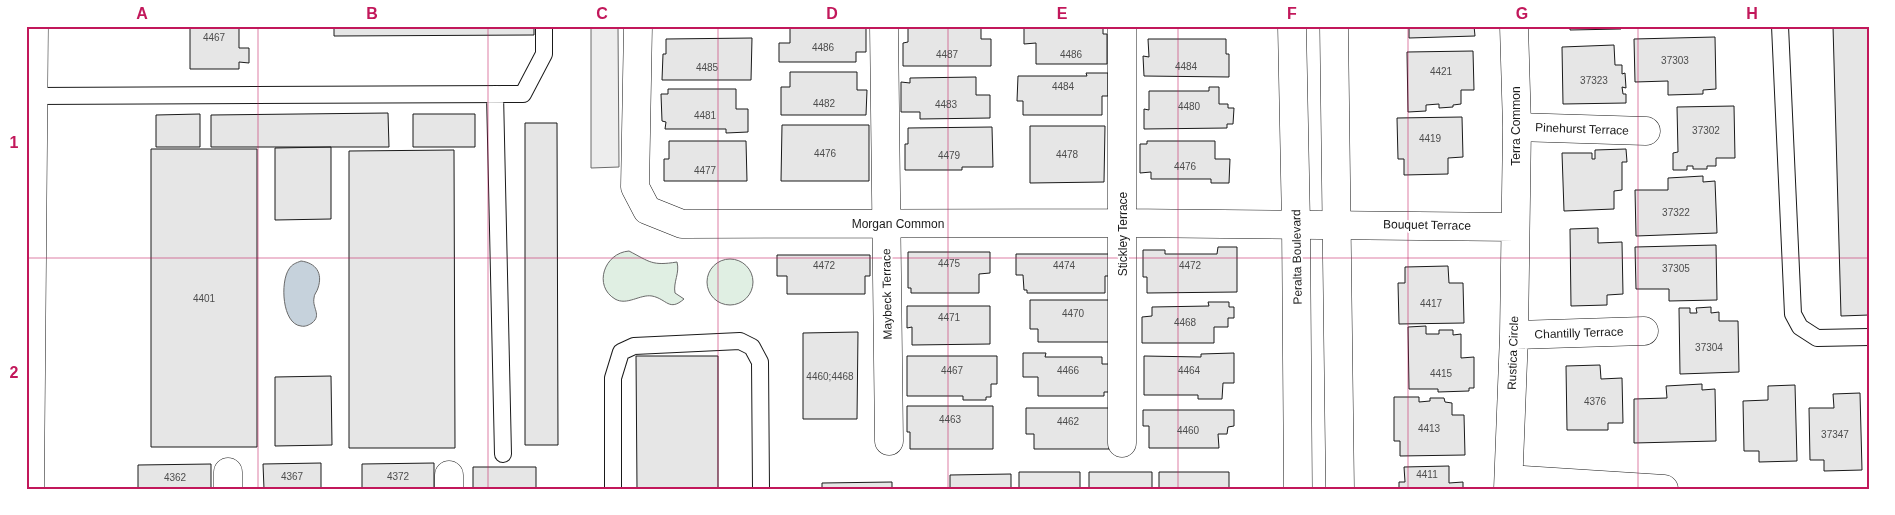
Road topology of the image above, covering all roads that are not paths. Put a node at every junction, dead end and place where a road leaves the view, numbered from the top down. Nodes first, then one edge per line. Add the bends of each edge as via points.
1 (544, 26) edge
2 (638, 26) edge
3 (884, 26) edge
4 (1122, 26) edge
5 (1292, 26) edge
6 (1334, 26) edge
7 (1514, 26) edge
8 (1780, 26) edge
9 (32, 37) edge
10 (495, 94) junction
11 (34, 96) junction
12 (1518, 127) junction
13 (1646, 131) dead end
14 (1123, 223) junction
15 (886, 224) junction
16 (1296, 224) junction
17 (1338, 224) junction
18 (1516, 226) junction
19 (1644, 331) dead end
20 (1514, 335) junction
21 (1869, 337) edge
22 (889, 441) dead end
23 (1122, 443) dead end
24 (504, 454) dead end
25 (29, 481) edge
26 (1509, 484) edge
27 (613, 489) edge
28 (761, 489) edge
29 (1298, 489) edge
30 (1340, 489) edge
31 (1664, 489) edge

1 - 10 lane via 544,54 523,94
2 - 15 street, Morgan Common via 635,187 646,210 682,224
3 - 15 street, Maybeck Terrace
4 - 14 street, Stickley Terrace
5 - 16 street, Peralta Boulevard
6 - 17 street
7 - 12 street, Terra Common
8 - 21 lane via 1793,314 1800,327 1817,338
9 - 11 street
10 - 11 lane
10 - 24 lane
11 - 25 street
12 - 13 street, Pinehurst Terrace
12 - 18 street, Terra Common
14 - 15 street, Morgan Common
14 - 16 street, Morgan Common
14 - 23 street, Stickley Terrace
15 - 22 street, Maybeck Terrace
16 - 17 street, Morgan Common
16 - 29 street, Peralta Boulevard
17 - 18 street, Bouquet Terrace
17 - 30 street
18 - 20 street, Rustica Circle
19 - 20 street, Chantilly Terrace
20 - 26 street, Rustica Circle
26 - 31 street, Rustica Circle
27 - 28 lane via 613,378 621,352 634,346 740,341 752,347 760,362

